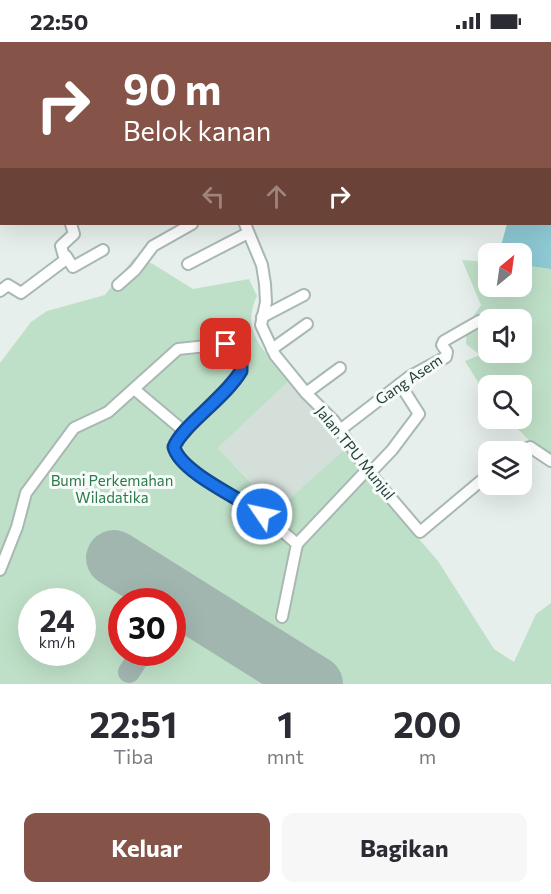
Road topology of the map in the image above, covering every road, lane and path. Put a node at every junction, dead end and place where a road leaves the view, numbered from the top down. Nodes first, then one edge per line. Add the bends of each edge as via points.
1 (71, 225) edge
2 (190, 225) edge
3 (247, 228) edge
4 (103, 250) dead end
5 (66, 256) junction
6 (188, 264) dead end
7 (118, 285) dead end
8 (0, 291) edge
9 (304, 295) dead end
10 (262, 317) junction
11 (478, 322) edge
12 (307, 324) dead end
13 (240, 339) dead end
14 (226, 344) junction
15 (272, 349) junction
16 (340, 368) dead end
17 (400, 384) junction
18 (134, 389) junction
19 (306, 393) junction
20 (340, 430) junction
21 (185, 432) junction
22 (532, 448) edge
23 (551, 461) edge
24 (368, 472) junction
25 (478, 483) edge
26 (297, 544) junction
27 (0, 570) edge
28 (282, 616) dead end

1 - 5 street via 74,234 61,246
2 - 7 street via 153,246
3 - 6 street
3 - 10 street, Jalan TPU Munjul via 266,284
4 - 5 street via 73,267
5 - 8 street via 21,293 8,285
9 - 10 street
10 - 15 street, Jalan TPU Munjul via 263,332
11 - 17 street, Gang Asem via 442,343 446,357
12 - 15 street
13 - 14 street
14 - 18 street via 178,349
14 - 21 street via 241,364 241,371
15 - 19 street, Jalan TPU Munjul
16 - 19 street
17 - 20 street, Gang Asem
17 - 24 street via 419,414 392,450
18 - 21 street
18 - 27 street via 108,412 80,424 63,439 26,493
19 - 20 street, Jalan TPU Munjul
20 - 24 street, Jalan TPU Munjul
21 - 26 street via 174,447 183,461
22 - 23 street
24 - 25 street, Jalan TPU Munjul via 420,532
24 - 26 street
26 - 28 street

